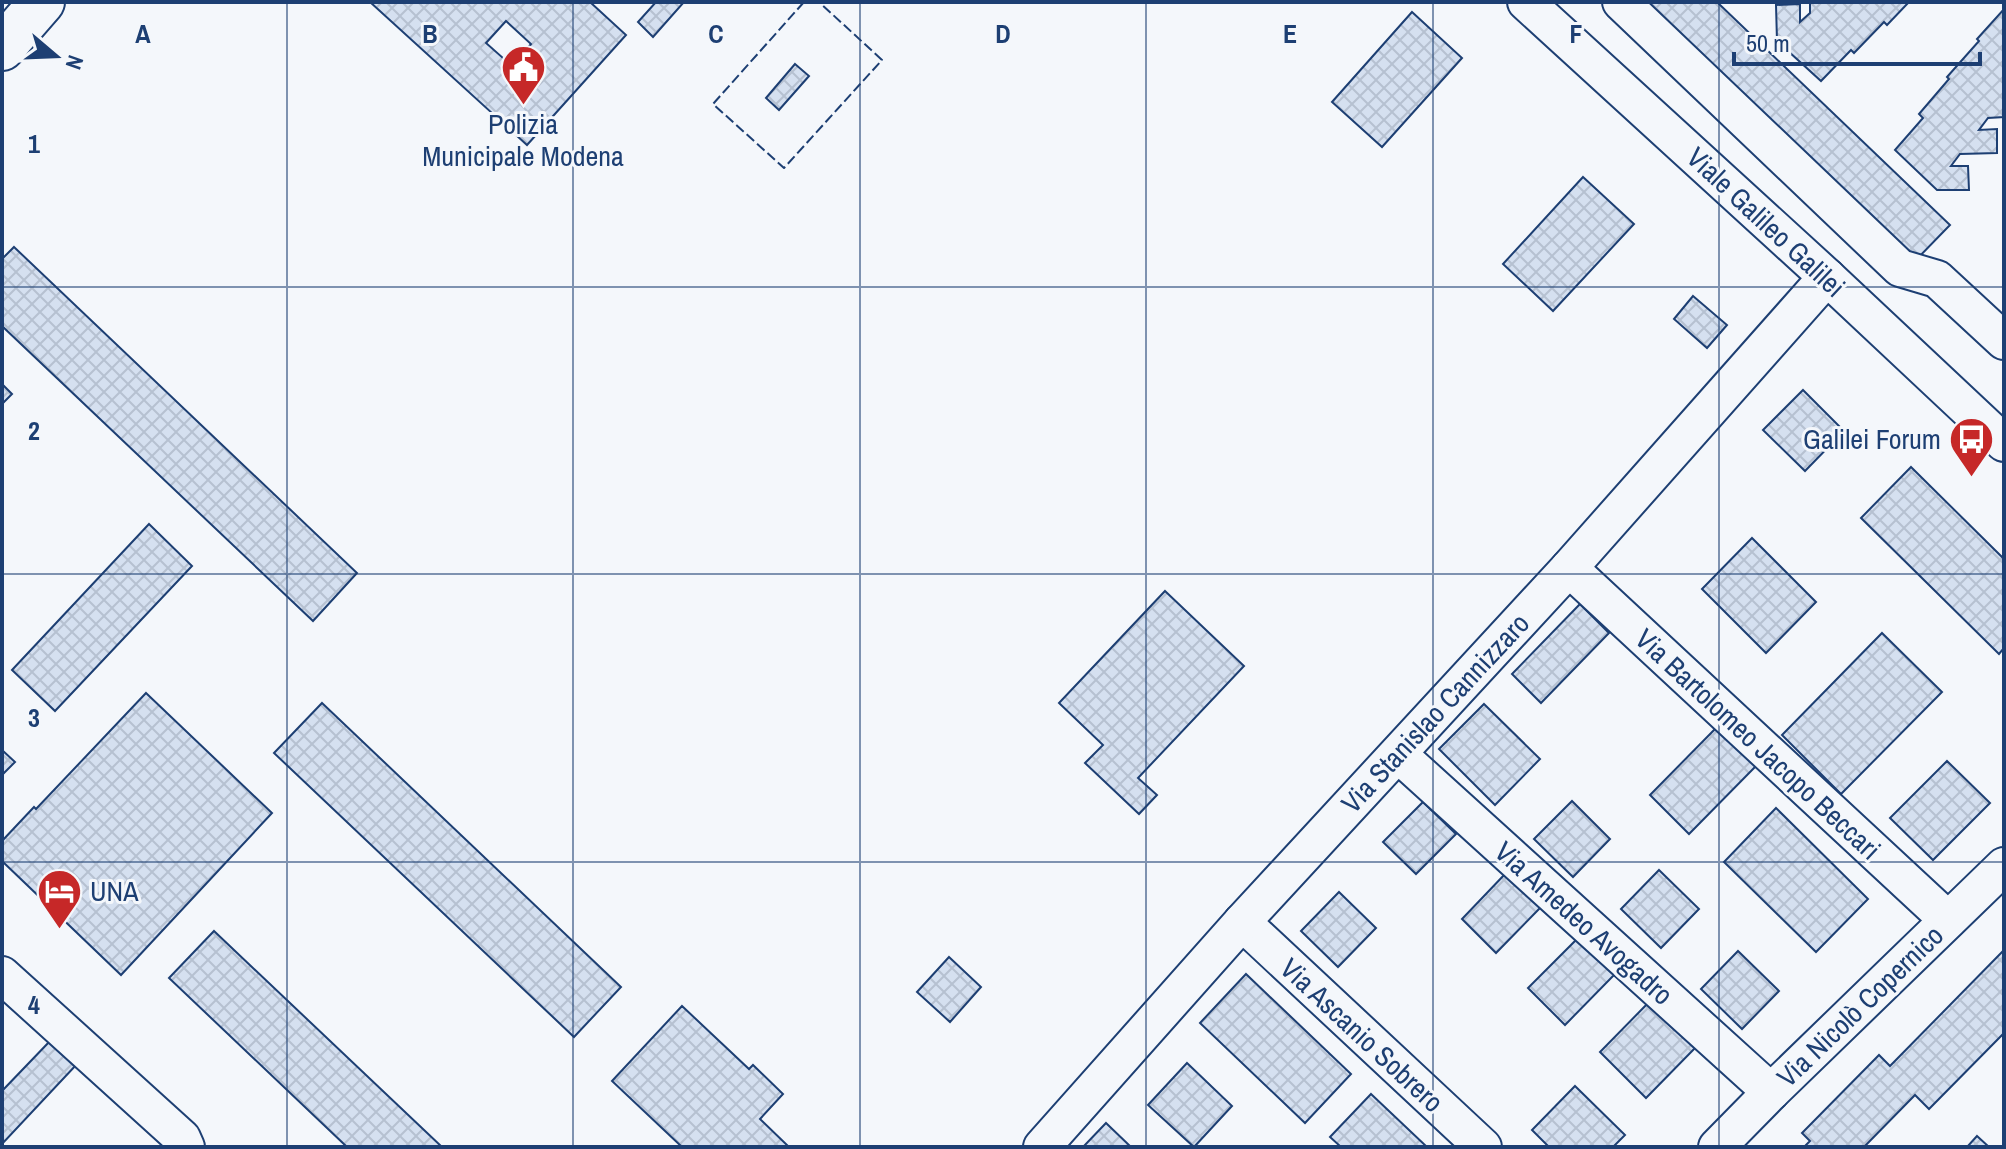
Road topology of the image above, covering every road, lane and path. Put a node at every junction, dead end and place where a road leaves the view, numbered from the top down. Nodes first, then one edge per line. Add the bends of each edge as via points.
1 (42, 2) edge
2 (1526, 2) edge
3 (1621, 2) edge
4 (2, 48) edge
5 (1827, 277) junction
6 (2004, 341) edge
7 (2004, 443) edge
8 (1569, 568) junction
9 (1398, 754) junction
10 (2004, 866) edge
11 (1948, 920) junction
12 (1242, 922) junction
13 (2, 975) edge
14 (1771, 1092) junction
15 (186, 1147) edge
16 (1042, 1147) edge
17 (1483, 1147) edge
18 (1717, 1147) edge

1 - 4 main road
2 - 5 street, Viale Galileo Galilei
3 - 6 street via 1900,268 1937,279
5 - 7 street, Viale Galileo Galilei
5 - 8 street, Via Stanislao Cannizzaro
8 - 9 street, Via Stanislao Cannizzaro
8 - 11 street, Via Bartolomeo Jacopo Beccari
9 - 12 street, Via Stanislao Cannizzaro
9 - 14 street, Via Amedeo Avogadro
10 - 11 street, Via Nicolò Copernico
11 - 14 street, Via Nicolò Copernico
12 - 16 street, Via Stanislao Cannizzaro
12 - 17 street, Via Ascanio Sobrero
13 - 15 street
14 - 18 street, Via Nicolò Copernico

